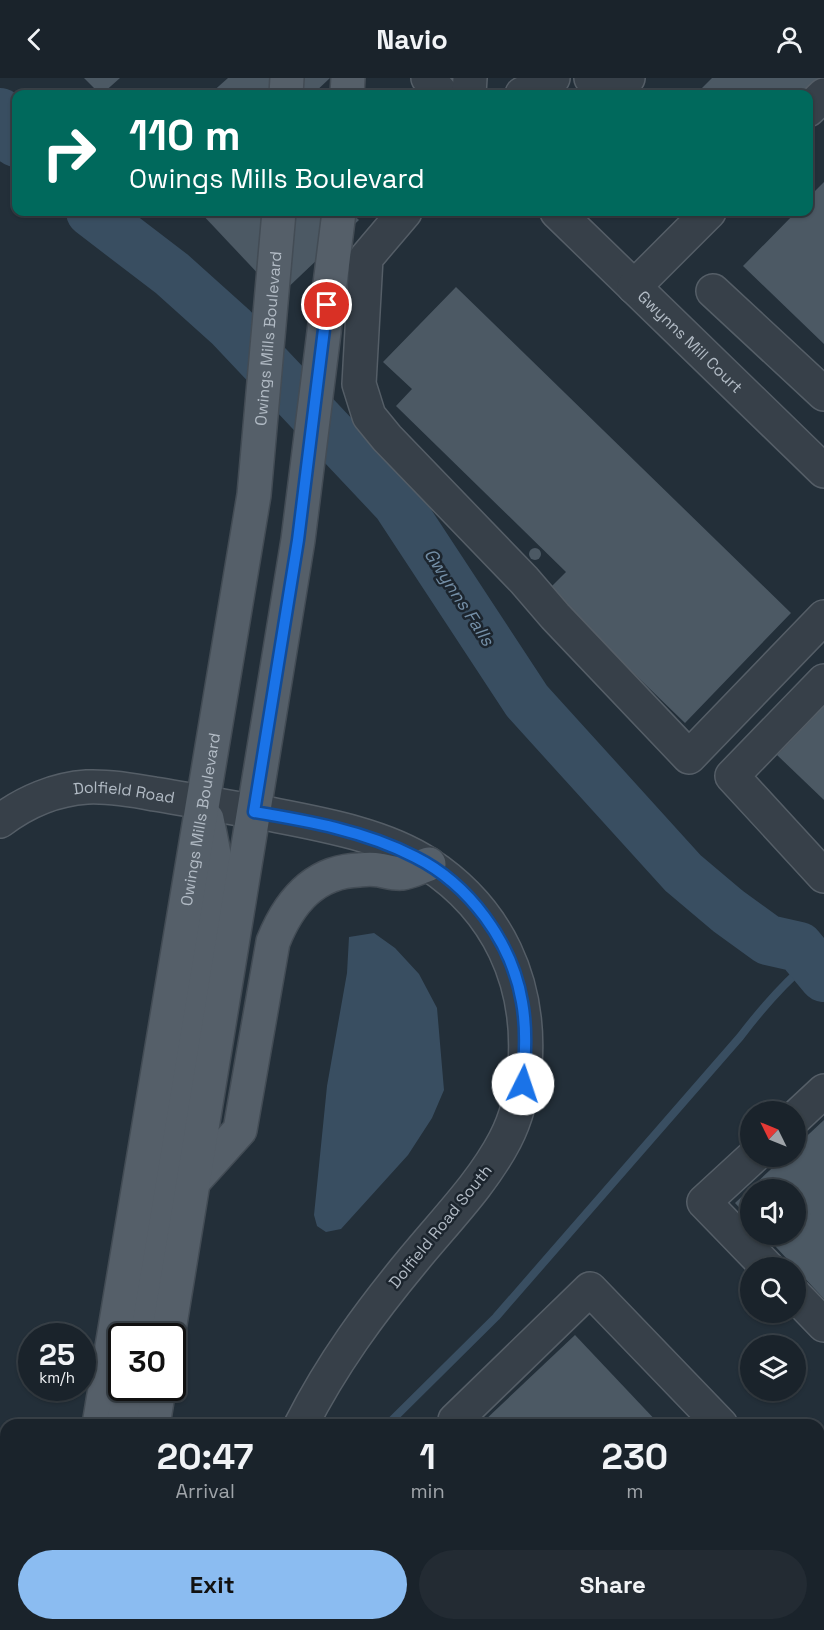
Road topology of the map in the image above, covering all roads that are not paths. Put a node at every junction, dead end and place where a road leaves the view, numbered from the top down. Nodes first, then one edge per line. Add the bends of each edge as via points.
1 (428, 78) edge
2 (553, 78) edge
3 (591, 78) edge
4 (628, 78) edge
5 (438, 90) edge
6 (530, 90) edge
7 (824, 94) edge
8 (813, 105) edge
9 (279, 216) edge
10 (338, 216) edge
11 (402, 216) edge
12 (561, 216) edge
13 (705, 216) edge
14 (634, 287) junction
15 (713, 291) dead end
16 (824, 394) edge
17 (824, 471) edge
18 (824, 618) edge
19 (824, 681) edge
20 (203, 802) junction
21 (254, 812) junction
22 (0, 821) edge
23 (429, 864) junction
24 (824, 876) edge
25 (824, 1092) edge
26 (806, 1108) edge
27 (742, 1167) edge
28 (194, 1181) junction
29 (757, 1257) edge
30 (806, 1306) edge
31 (140, 1323) edge
32 (170, 1323) edge
33 (824, 1325) edge
34 (128, 1401) edge
35 (157, 1401) edge
36 (100, 1419) edge
37 (124, 1419) edge
38 (154, 1419) edge
39 (304, 1419) edge
40 (456, 1419) edge
41 (716, 1419) edge

1 - 5 street
2 - 6 street
3 - 4 street via 625,82
7 - 8 street
9 - 20 main road, Owings Mills Boulevard via 254,495
10 - 21 main road via 298,540
11 - 18 street via 366,258 359,384 369,416 689,757
12 - 14 street, Gwynns Mill Court
13 - 14 street
14 - 17 street, Gwynns Mill Court
15 - 16 street
19 - 24 street via 732,776
20 - 21 street, Dolfield Road
20 - 22 street, Dolfield Road via 88,787 31,802
20 - 31 main road via 216,864
20 - 36 main road, Owings Mills Boulevard
21 - 23 street, Dolfield Road South via 359,835
21 - 28 main road
23 - 28 main road via 401,874 368,870 333,874 304,891 293,903 273,942 240,1130
23 - 39 street, Dolfield Road South via 476,905 495,930 507,956 522,1000 525,1023 523,1084 506,1139 488,1167 350,1340
25 - 26 street
27 - 29 street via 704,1202
28 - 32 main road
30 - 33 street
34 - 37 main road
35 - 38 main road
40 - 41 street via 590,1289

